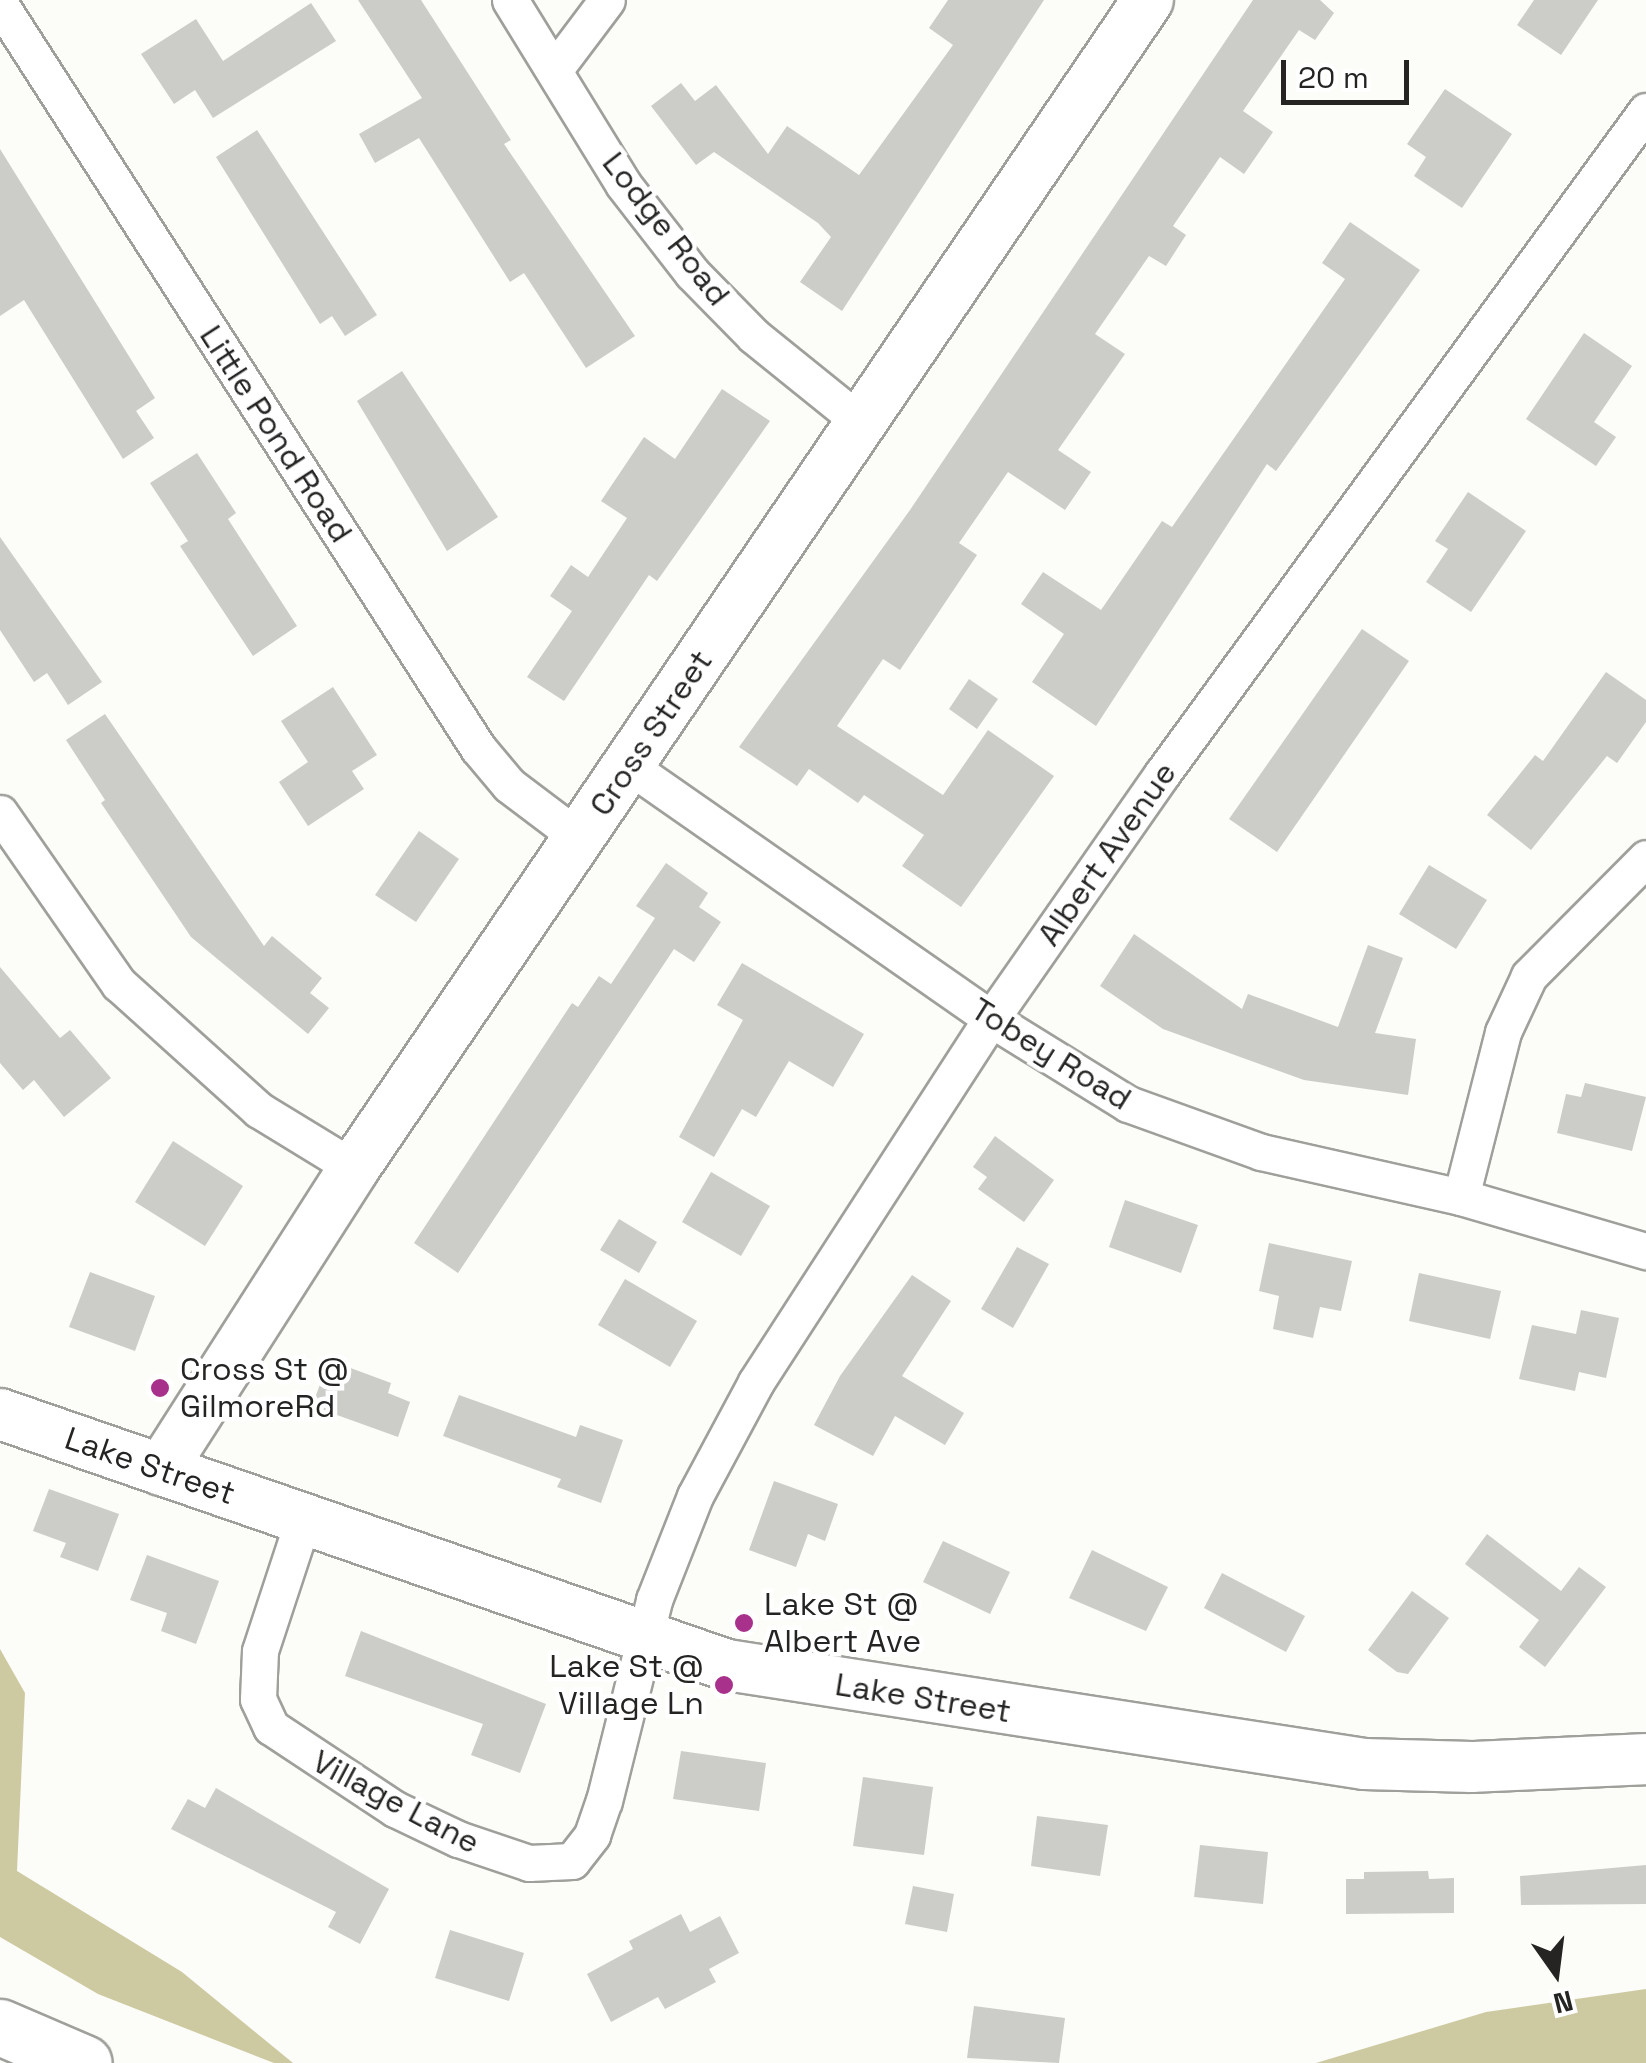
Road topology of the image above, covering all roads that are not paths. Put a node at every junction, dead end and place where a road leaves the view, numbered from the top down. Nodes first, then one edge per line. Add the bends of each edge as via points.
1 (510, 0) edge
2 (606, 0) edge
3 (1148, 0) edge
4 (0, 4) edge
5 (555, 70) junction
6 (1646, 111) edge
7 (862, 422) junction
8 (629, 766) junction
9 (0, 813) edge
10 (579, 838) junction
11 (1646, 858) edge
12 (991, 1019) junction
13 (354, 1168) junction
14 (1461, 1197) junction
15 (1646, 1251) edge
16 (0, 1414) edge
17 (161, 1470) junction
18 (304, 1520) junction
19 (641, 1640) junction
20 (1646, 1759) edge
21 (0, 2027) edge
22 (84, 2063) edge

1 - 5 street, Lodge Road
2 - 5 street
3 - 7 street, Cross Street
4 - 10 street, Little Pond Road via 478,748 509,786
5 - 7 street, Lodge Road via 623,184 692,273 754,336
6 - 12 street, Albert Avenue
7 - 8 street, Cross Street
8 - 10 street, Cross Street
8 - 12 street, Tobey Road
9 - 13 street via 119,984 259,1110
10 - 13 street, Cross Street
11 - 14 street via 1529,976 1503,1032
12 - 14 street, Tobey Road via 1094,1087 1194,1131
12 - 19 street, Albert Avenue via 726,1434 695,1496
13 - 17 street, Cross Street
14 - 15 street, Tobey Road
16 - 17 street, Lake Street
17 - 18 street, Lake Street
18 - 19 street, Lake Street
18 - 19 street, Village Lane via 260,1651 263,1713 281,1737 347,1780 496,1854 553,1863 584,1850 604,1800
19 - 20 street, Lake Street via 784,1676 1298,1757 1423,1768
21 - 22 highway

